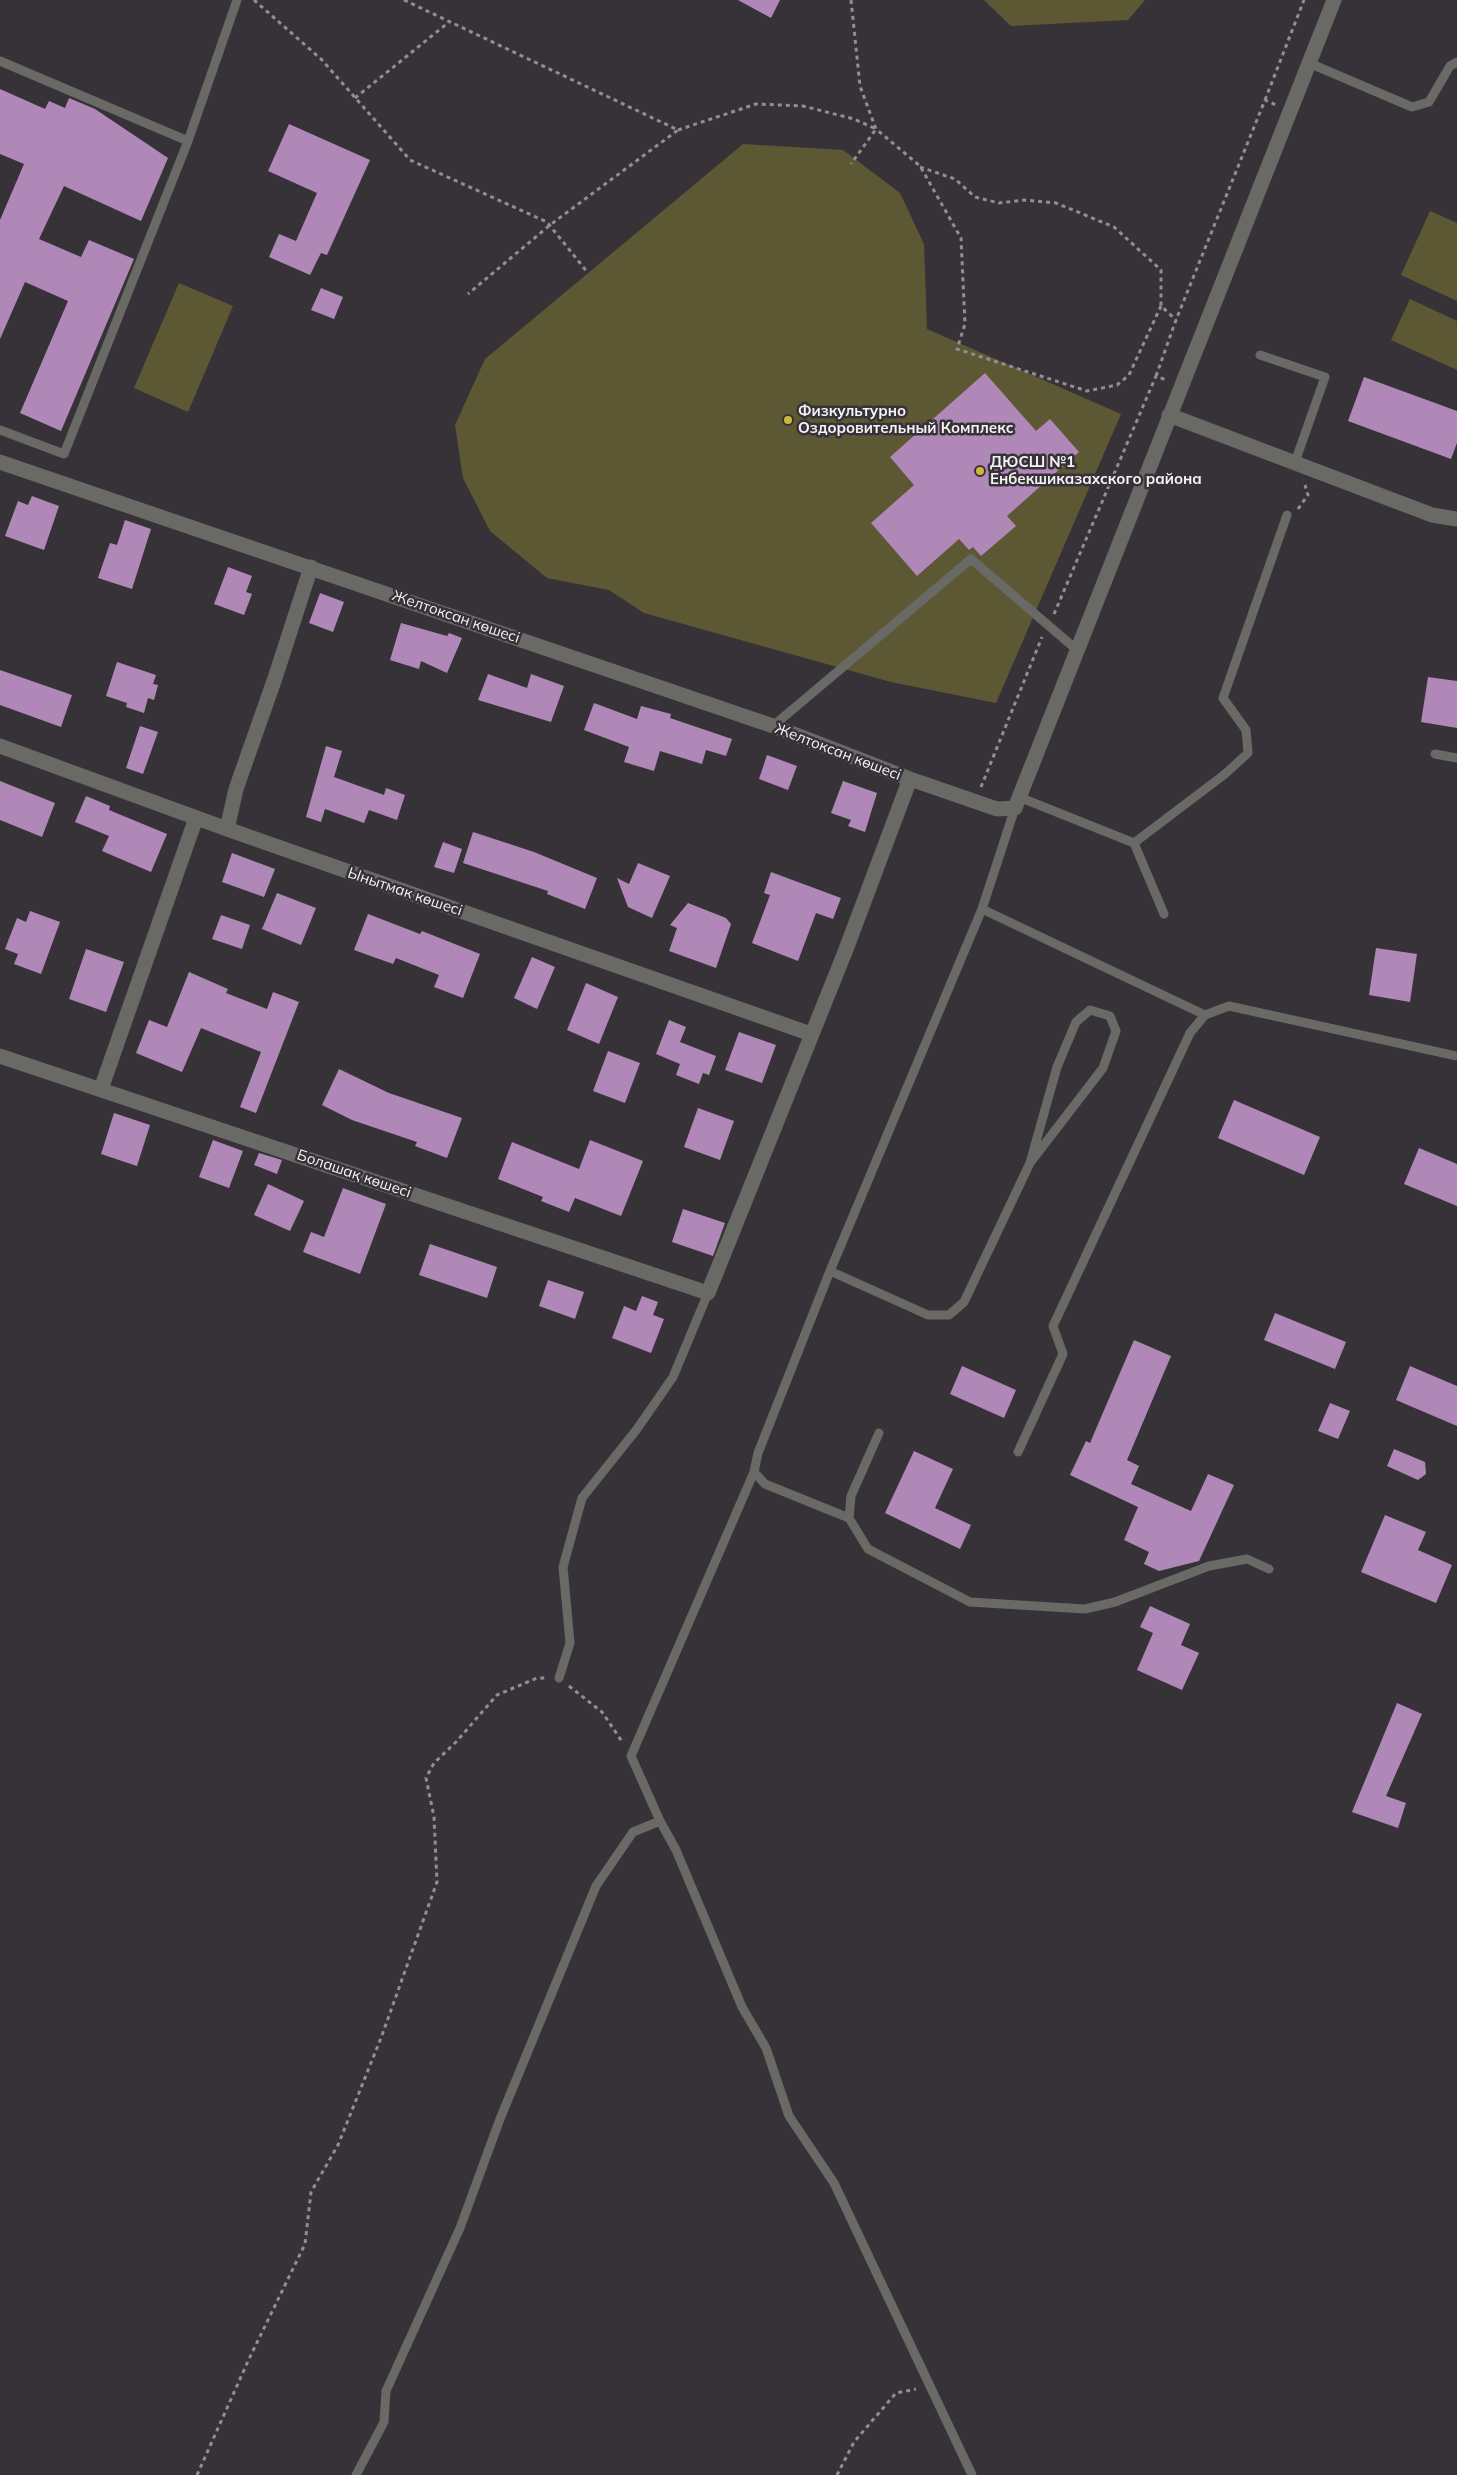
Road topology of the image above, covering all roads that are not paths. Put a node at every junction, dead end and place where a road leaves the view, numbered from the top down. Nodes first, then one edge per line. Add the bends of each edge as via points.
1 (237, 0) edge
2 (1334, 0) edge
3 (0, 61) edge
4 (1309, 62) junction
5 (1457, 62) edge
6 (188, 141) junction
7 (1260, 355) dead end
8 (1169, 415) junction
9 (0, 430) edge
10 (0, 462) edge
11 (1302, 464) junction
12 (1287, 515) road end
13 (1457, 519) edge
14 (311, 567) junction
15 (1077, 650) junction
16 (773, 726) junction
17 (0, 746) edge
18 (1434, 754) dead end
19 (1457, 758) edge
20 (910, 779) junction
21 (1017, 802) junction
22 (196, 818) junction
23 (227, 830) junction
24 (1134, 843) junction
25 (982, 909) junction
26 (1164, 914) dead end
27 (1206, 1015) junction
28 (811, 1034) junction
29 (0, 1056) edge
30 (1457, 1056) edge
31 (101, 1089) junction
32 (1030, 1163) junction
33 (830, 1272) junction
34 (708, 1293) junction
35 (879, 1433) dead end
36 (1018, 1452) dead end
37 (754, 1472) junction
38 (848, 1518) junction
39 (1268, 1569) dead end
40 (559, 1678) road end
41 (660, 1821) junction
42 (356, 2475) edge
43 (972, 2475) edge

1 - 6 lane
2 - 4 street
3 - 6 lane
4 - 5 lane via 1412,106 1429,102 1450,66
4 - 8 street
6 - 9 lane via 64,454
7 - 11 lane via 1325,377
8 - 11 street
8 - 15 street
10 - 14 street, Желтоксан көшесі
11 - 13 street via 1432,515
12 - 24 lane via 1224,698 1246,730 1248,753
14 - 16 street, Желтоксан көшесі
14 - 23 street via 236,789
15 - 16 lane via 971,559
15 - 21 street
16 - 20 street, Желтоксан көшесі
17 - 22 street, Ынытмак көшесі
18 - 19 lane
20 - 21 street, Желтоксан көшесі via 996,809
20 - 28 street
21 - 24 lane
21 - 25 lane
22 - 23 street, Ынытмак көшесі
22 - 31 street
23 - 28 street, Ынытмак көшесі
24 - 26 lane
25 - 27 lane
25 - 33 lane
27 - 30 lane via 1229,1006
27 - 36 lane via 1190,1033 1053,1326 1063,1354
28 - 34 street
29 - 31 street, Болашақ көшесі
31 - 34 street, Болашақ көшесі
32 - 32 lane via 1057,1067 1076,1022 1090,1010 1110,1016 1116,1031 1103,1068
32 - 33 lane via 964,1302 949,1315 928,1315
33 - 37 lane via 758,1453
34 - 40 lane via 673,1377 582,1498 563,1567 570,1643
35 - 38 lane via 851,1496
37 - 38 lane via 765,1484
37 - 41 lane via 631,1756
38 - 39 lane via 868,1549 970,1602 1085,1609 1115,1602 1209,1566 1247,1559
41 - 42 lane via 633,1832 596,1886 500,2119 460,2228 386,2391 384,2422
41 - 43 lane via 676,1850 742,2007 766,2048 789,2116 834,2183

